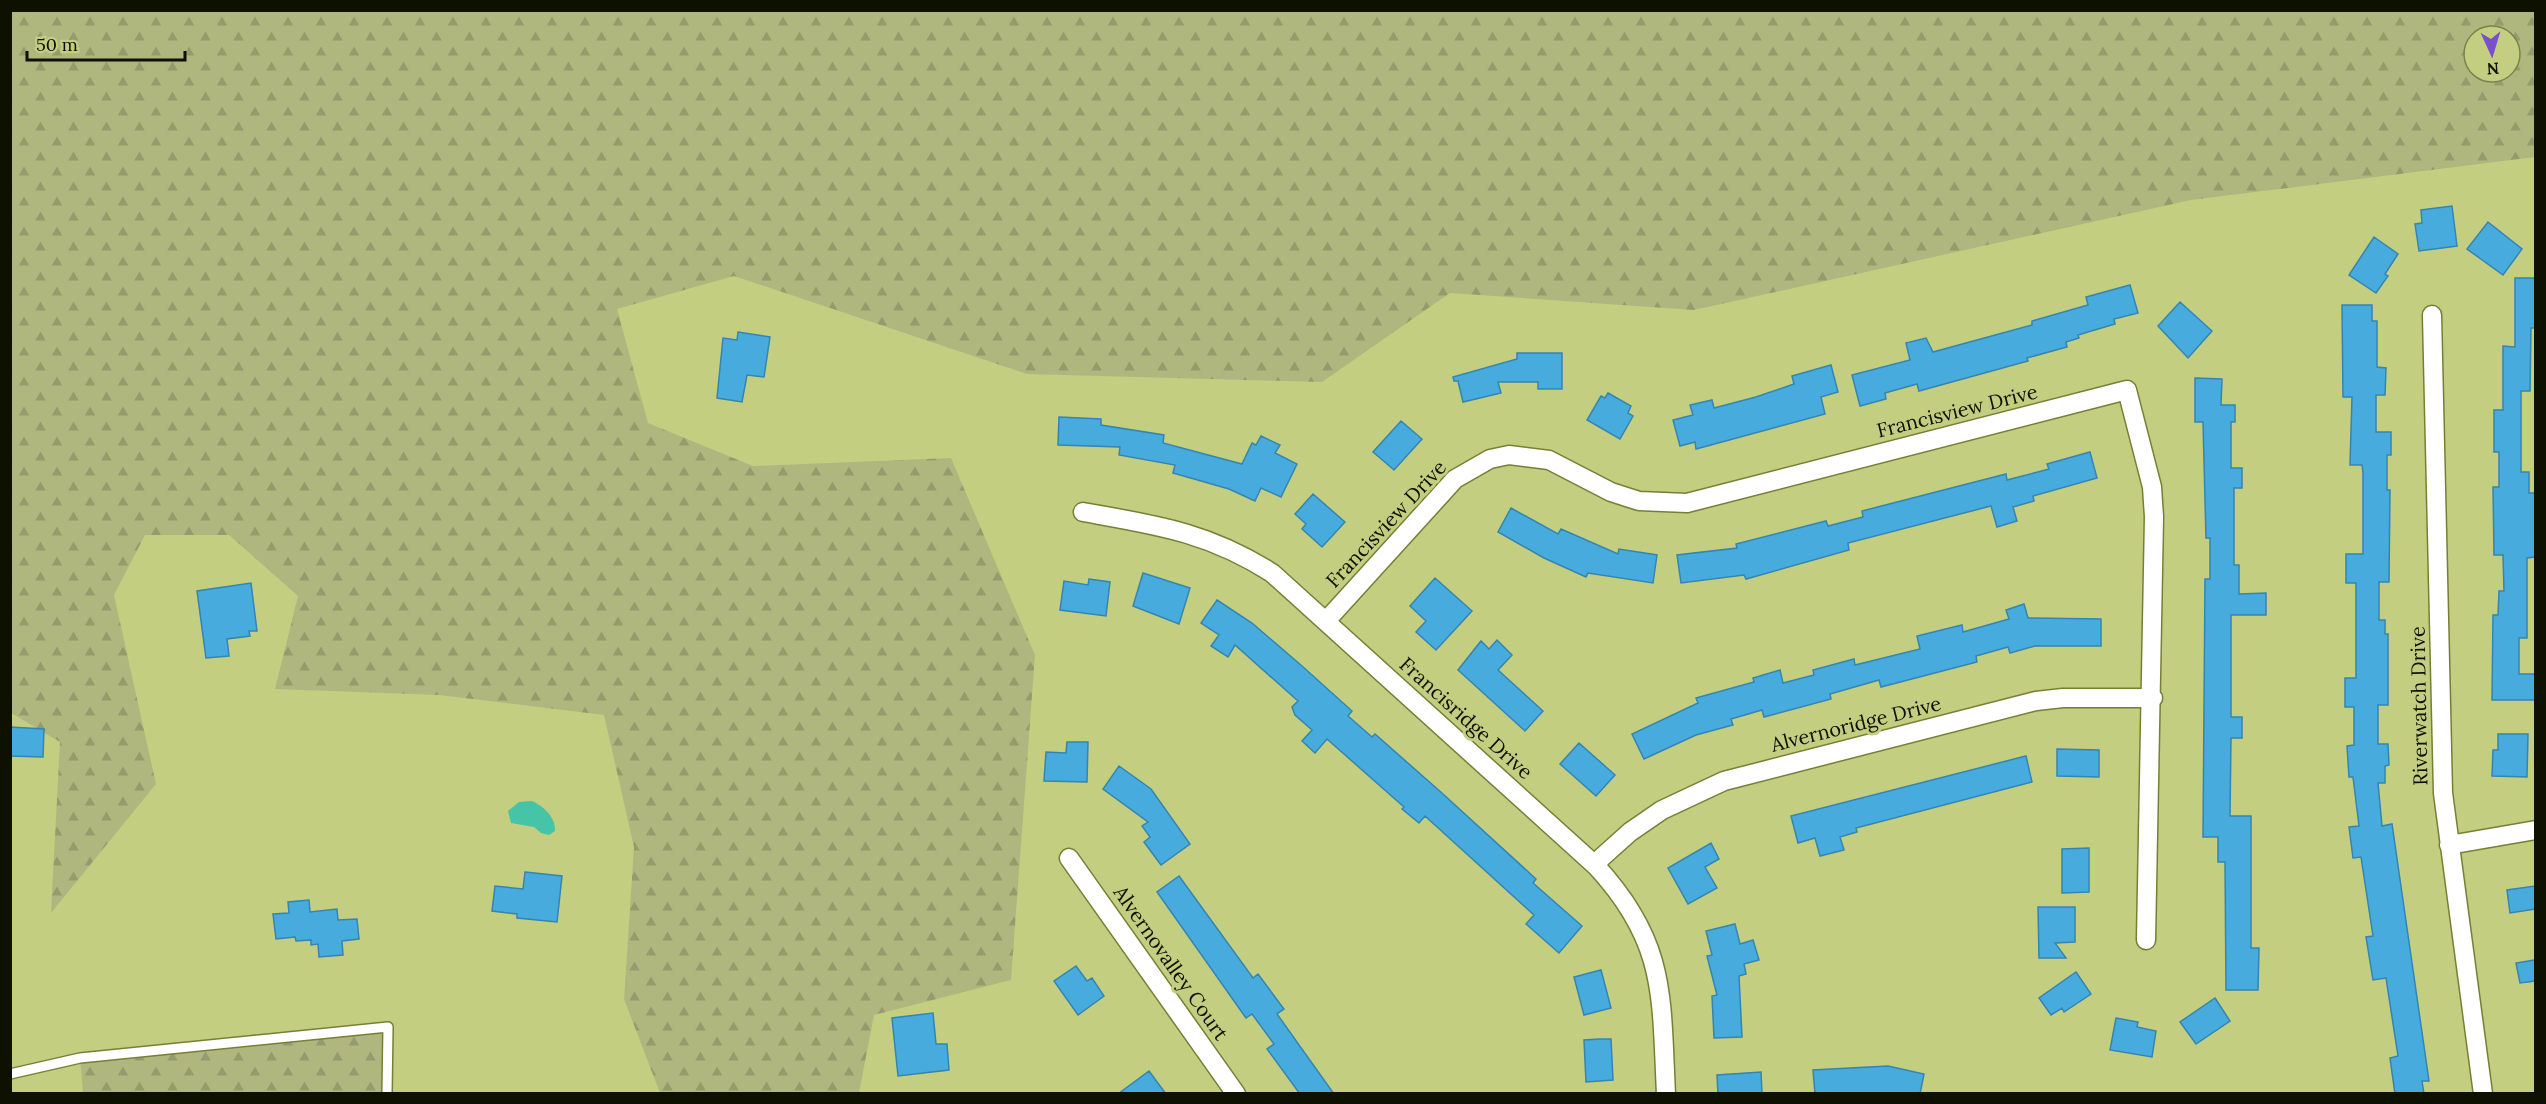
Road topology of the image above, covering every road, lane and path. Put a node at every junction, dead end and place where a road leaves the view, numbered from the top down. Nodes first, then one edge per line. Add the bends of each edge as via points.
1 (2432, 315) dead end
2 (1083, 512) dead end
3 (1326, 621) junction
4 (2153, 698) junction
5 (2535, 830) edge
6 (2449, 845) junction
7 (1069, 858) dead end
8 (1596, 866) junction
9 (2146, 940) dead end
10 (10, 1074) edge
11 (387, 1094) edge
12 (1236, 1094) edge
13 (1666, 1094) edge
14 (2484, 1094) edge

1 - 6 street, Riverwatch Drive via 2443,793
2 - 3 street, Francisridge Drive via 1174,528 1212,540 1272,573
3 - 4 street, Francisview Drive via 1455,479 1490,459 1509,455 1549,460 1611,492 1639,501 1687,503 2127,390 2152,487
3 - 8 street, Francisridge Drive
4 - 8 street, Alvernoridge Drive via 2036,701 1724,781 1662,810 1630,832
4 - 9 street, Francisview Drive
5 - 6 street
6 - 14 street, Riverwatch Drive
7 - 12 street, Alvernovalley Court
8 - 13 street, Francisridge Drive via 1632,911 1654,959 1662,1007
10 - 11 lane via 80,1058 388,1027

